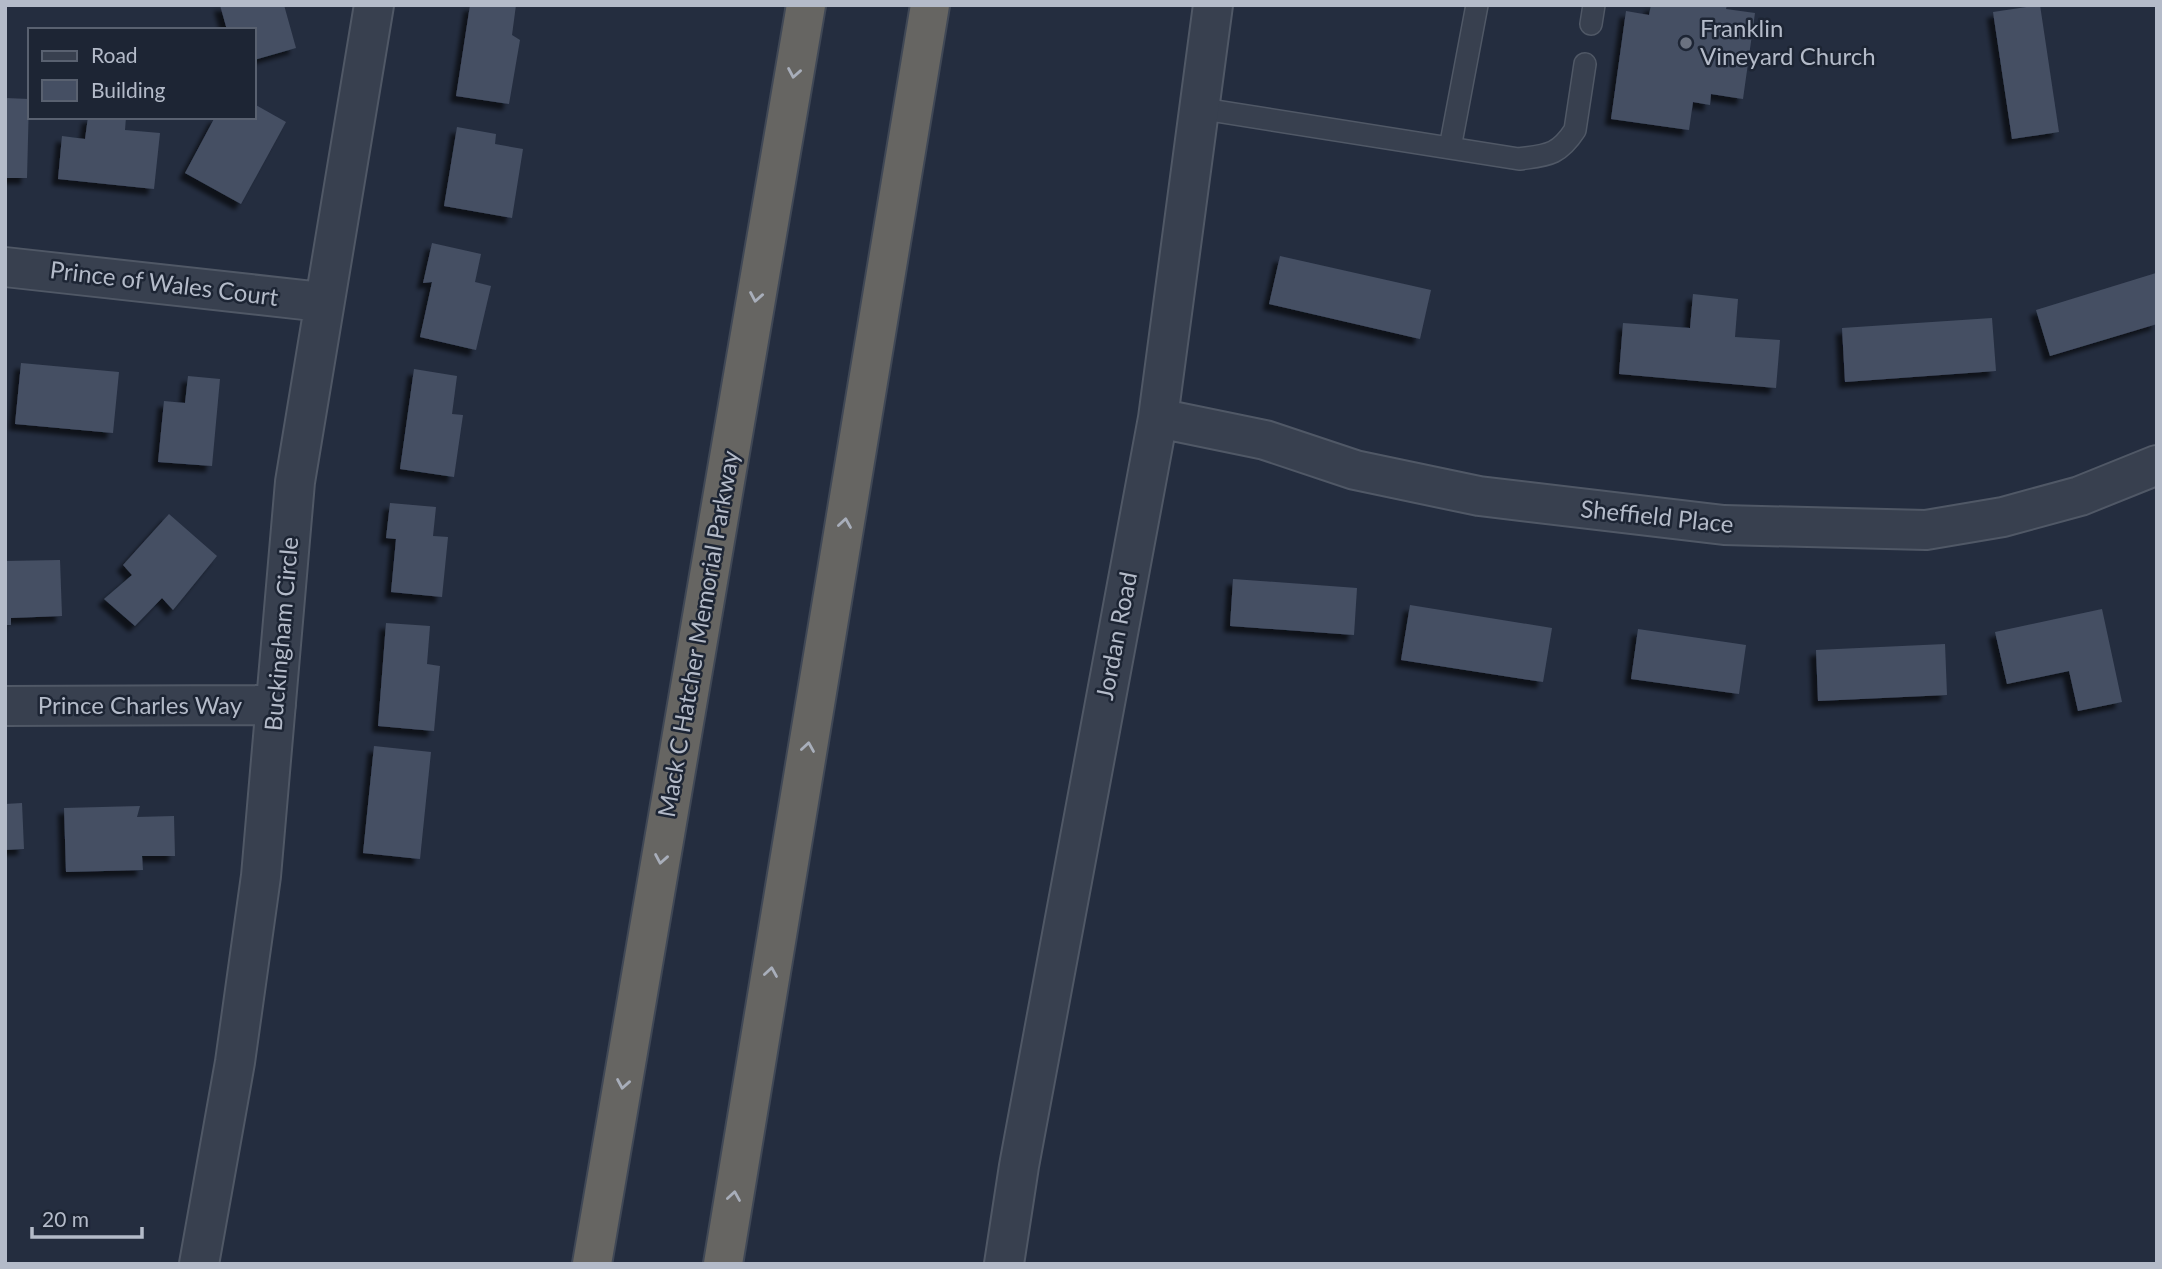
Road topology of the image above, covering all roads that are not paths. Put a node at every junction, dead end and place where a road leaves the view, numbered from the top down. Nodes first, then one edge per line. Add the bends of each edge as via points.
1 (374, 5) edge
2 (806, 5) edge
3 (930, 5) edge
4 (1213, 5) edge
5 (1477, 5) edge
6 (1585, 64) dead end
7 (1197, 108) junction
8 (1450, 148) junction
9 (5, 267) edge
10 (322, 302) junction
11 (1158, 418) junction
12 (2157, 465) edge
13 (276, 705) junction
14 (5, 706) edge
15 (200, 1264) edge
16 (592, 1264) edge
17 (723, 1264) edge
18 (1004, 1264) edge

1 - 10 street, Buckingham Circle
2 -> 16 highway, Mack C Hatcher Memorial Parkway
17 -> 3 highway
4 - 7 street, Jordan Road
5 - 8 lane
6 - 8 lane via 1575,130 1554,154 1519,159
7 - 8 lane
7 - 11 street, Jordan Road
9 - 10 street, Prince of Wales Court
10 - 13 street, Buckingham Circle via 295,482
11 - 12 street, Sheffield Place via 1265,440 1355,470 1479,496 1724,526 1926,530 2003,517 2080,496
11 - 18 street, Jordan Road
13 - 14 street, Prince Charles Way
13 - 15 street, Buckingham Circle via 259,889

